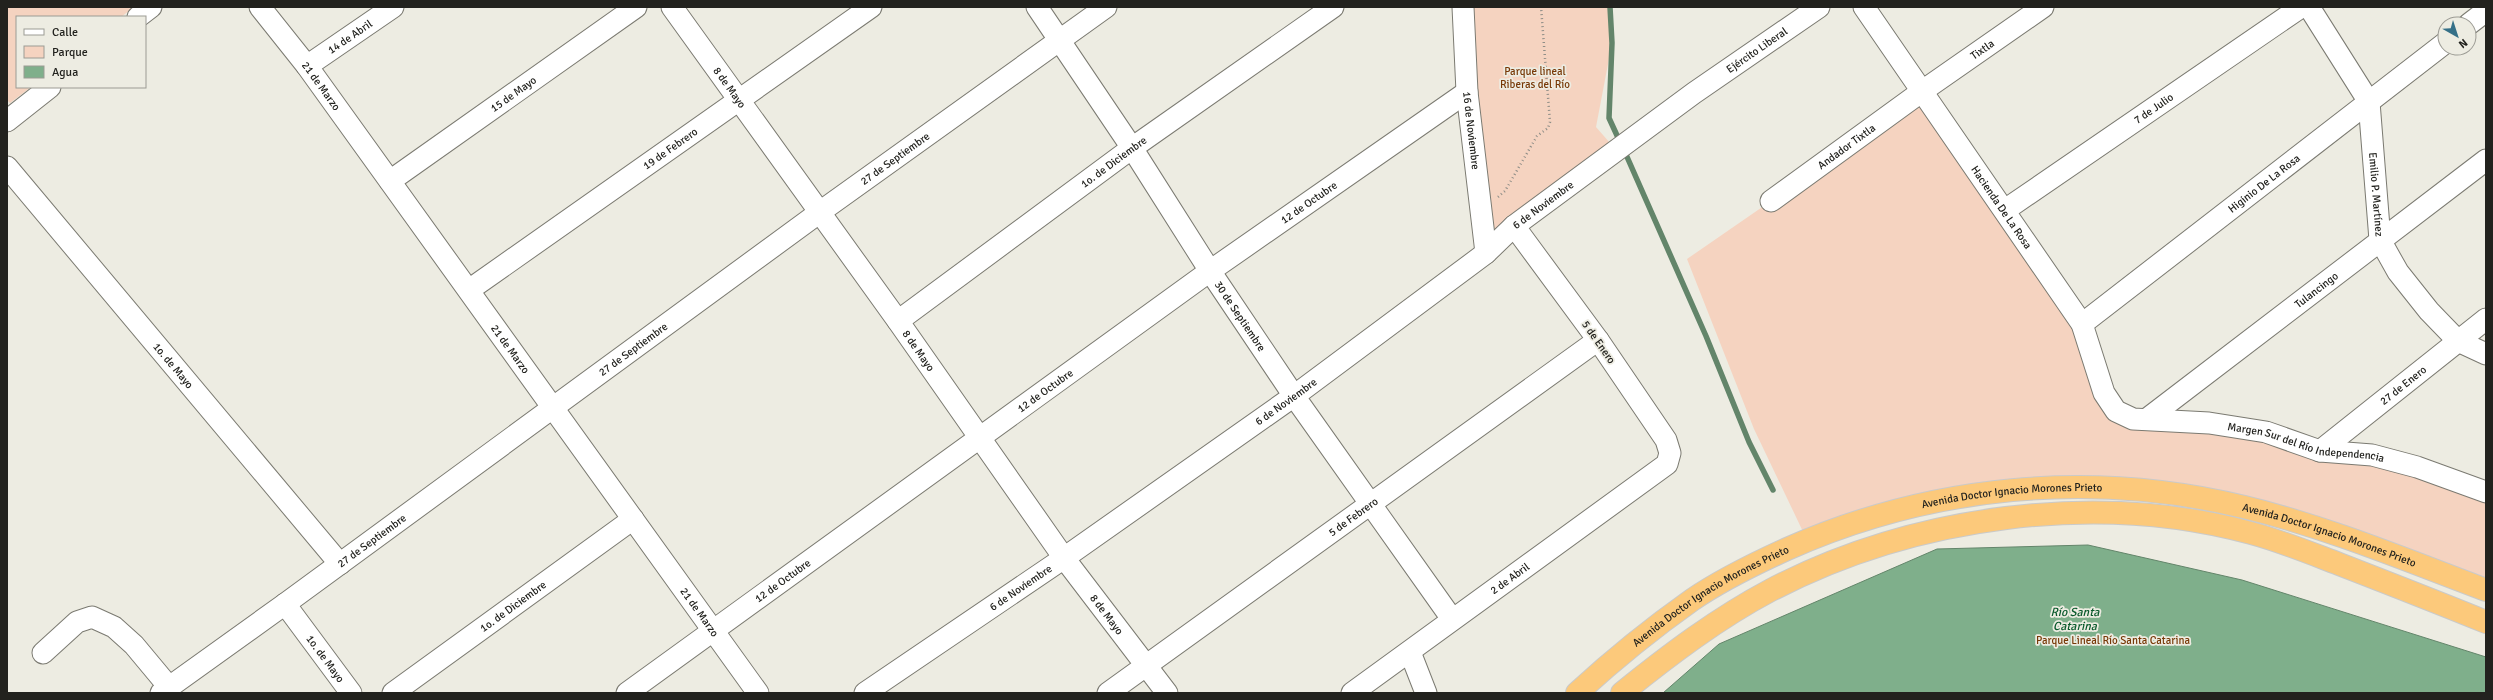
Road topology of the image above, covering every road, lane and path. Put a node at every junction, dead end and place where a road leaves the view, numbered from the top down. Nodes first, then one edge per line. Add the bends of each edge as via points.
1 (151, 7) edge
2 (260, 7) edge
3 (393, 7) edge
4 (636, 7) edge
5 (672, 7) edge
6 (871, 7) edge
7 (1037, 7) edge
8 (1106, 7) edge
9 (1332, 7) edge
10 (1463, 7) edge
11 (1541, 7) edge
12 (1819, 7) edge
13 (1864, 7) edge
14 (2044, 7) edge
15 (2301, 7) edge
16 (2309, 7) edge
17 (2486, 11) edge
18 (139, 16) edge
19 (2477, 18) edge
20 (1059, 41) junction
21 (2437, 49) edge
22 (307, 66) junction
23 (49, 88) edge
24 (1467, 92) junction
25 (1921, 92) junction
26 (1694, 93) joint
27 (740, 101) junction
28 (2369, 102) junction
29 (7, 121) edge
30 (1132, 148) junction
31 (2486, 160) edge
32 (7, 167) edge
33 (390, 181) junction
34 (1771, 201) dead end
35 (2005, 210) junction
36 (820, 212) junction
37 (1481, 215) junction
38 (1514, 226) junction
39 (2380, 240) junction
40 (1486, 253) junction
41 (1210, 271) junction
42 (469, 290) junction
43 (2486, 319) edge
44 (898, 321) junction
45 (2082, 324) junction
46 (1598, 340) junction
47 (2458, 341) junction
48 (2486, 354) edge
49 (1294, 396) junction
50 (553, 407) junction
51 (2122, 416) joint
52 (2147, 419) junction
53 (981, 438) junction
54 (2320, 451) junction
55 (1667, 464) joint
56 (2486, 492) edge
57 (1371, 506) junction
58 (633, 518) junction
59 (1064, 558) junction
60 (340, 564) junction
61 (2486, 590) edge
62 (286, 604) junction
63 (1452, 619) junction
64 (2486, 622) edge
65 (714, 630) junction
66 (43, 652) dead end
67 (1410, 652) junction
68 (1147, 665) junction
69 (165, 690) edge
70 (351, 693) edge
71 (393, 693) edge
72 (627, 693) edge
73 (758, 693) edge
74 (865, 693) edge
75 (1108, 693) edge
76 (1167, 693) edge
77 (1352, 693) edge
78 (1426, 693) edge
79 (1577, 693) edge
80 (1622, 693) edge

1 - 18 street
2 - 22 street, 21 de Marzo
3 - 22 street, 14 de Abril
4 - 33 street, 15 de Mayo
5 - 27 street, 8 de Mayo
6 - 27 street, 19 de Febrero
7 - 20 street, 30 de Septiembre
8 - 20 street, 27 de Septiembre
9 - 30 street, 1o. de Diciembre
10 - 24 street, 16 de Noviembre
11 - 37 path via 1550,122 1548,128 1537,136 1505,191
12 - 26 street, Ejército Liberal
13 - 25 street, Hacienda De La Rosa
14 - 25 street, Tixtla
15 - 35 street, 7 de Julio
16 - 28 street, Emilio P. Martínez
17 - 19 street
20 - 30 street, 30 de Septiembre
20 - 36 street, 27 de Septiembre
21 - 28 street, Higinio De La Rosa
22 - 33 street, 21 de Marzo
23 - 29 street
24 - 37 street, 16 de Noviembre
24 - 41 street, 12 de Octubre
25 - 34 street, Andador Tixtla
25 - 35 street, Hacienda De La Rosa
26 - 38 street, 6 de Noviembre
27 - 36 street, 8 de Mayo
27 - 42 street, 19 de Febrero
28 - 39 street, Emilio P. Martínez
28 - 45 street, Higinio De La Rosa
30 - 41 street, 30 de Septiembre
30 - 44 street, 1o. de Diciembre
31 - 39 street, Tulancingo
32 - 60 street, 1o. de Mayo
33 - 42 street, 21 de Marzo
35 - 45 street, Hacienda De La Rosa
36 - 44 street, 8 de Mayo
36 - 50 street, 27 de Septiembre
37 - 40 street, 16 de Noviembre
38 - 40 street, 6 de Noviembre
38 - 46 street, 5 de Enero
39 - 47 street, Emilio P. Martínez via 2413,293
39 - 52 street, Tulancingo
40 - 49 street, 6 de Noviembre
41 - 49 street, 30 de Septiembre
41 - 53 street, 12 de Octubre
42 - 50 street, 21 de Marzo
43 - 47 street, 27 de Enero
44 - 53 street, 8 de Mayo
45 - 51 street, Hacienda De La Rosa via 2104,393 2112,407
46 - 55 street, 5 de Enero via 1666,440 1670,452
46 - 57 street, 5 de Febrero
47 - 48 street, Emilio P. Martínez
47 - 54 street, 27 de Enero
49 - 57 street, 30 de Septiembre
49 - 59 street, 6 de Noviembre
50 - 58 street, 21 de Marzo
50 - 60 street, 27 de Septiembre
51 - 52 street, Margen Sur del Río Independencia
52 - 54 street, Margen Sur del Río Independencia via 2266,432
53 - 59 street, 8 de Mayo
53 - 65 street, 12 de Octubre
54 - 56 street, Margen Sur del Río Independencia via 2372,455 2417,467
55 - 63 street, 2 de Abril
57 - 63 street, 30 de Septiembre
57 - 68 street, 5 de Febrero
58 - 65 street, 21 de Marzo
58 - 71 street, 1o. de Diciembre
59 - 68 street, 8 de Mayo
59 - 74 street, 6 de Noviembre
60 - 62 street, 27 de Septiembre
61 - 79 highway, Avenida Doctor Ignacio Morones Prieto via 2342,536 2244,507 2182,494 2111,486 2040,487 1971,494 1896,510 1826,531 1759,561 1693,599 1621,653
62 - 69 street, 27 de Septiembre
62 - 70 street, 1o. de Mayo
63 - 67 street, 2 de Abril
64 - 80 highway, Avenida Doctor Ignacio Morones Prieto via 2413,592 2250,533 2156,516 2098,511 2030,515 1903,539 1834,561 1771,590 1716,622
65 - 72 street, 12 de Octubre
65 - 73 street, 21 de Marzo
66 - 69 street via 77,622 92,617 114,627 134,645
67 - 77 street, 2 de Abril
67 - 78 street
68 - 75 street, 5 de Febrero
68 - 76 street, 8 de Mayo

